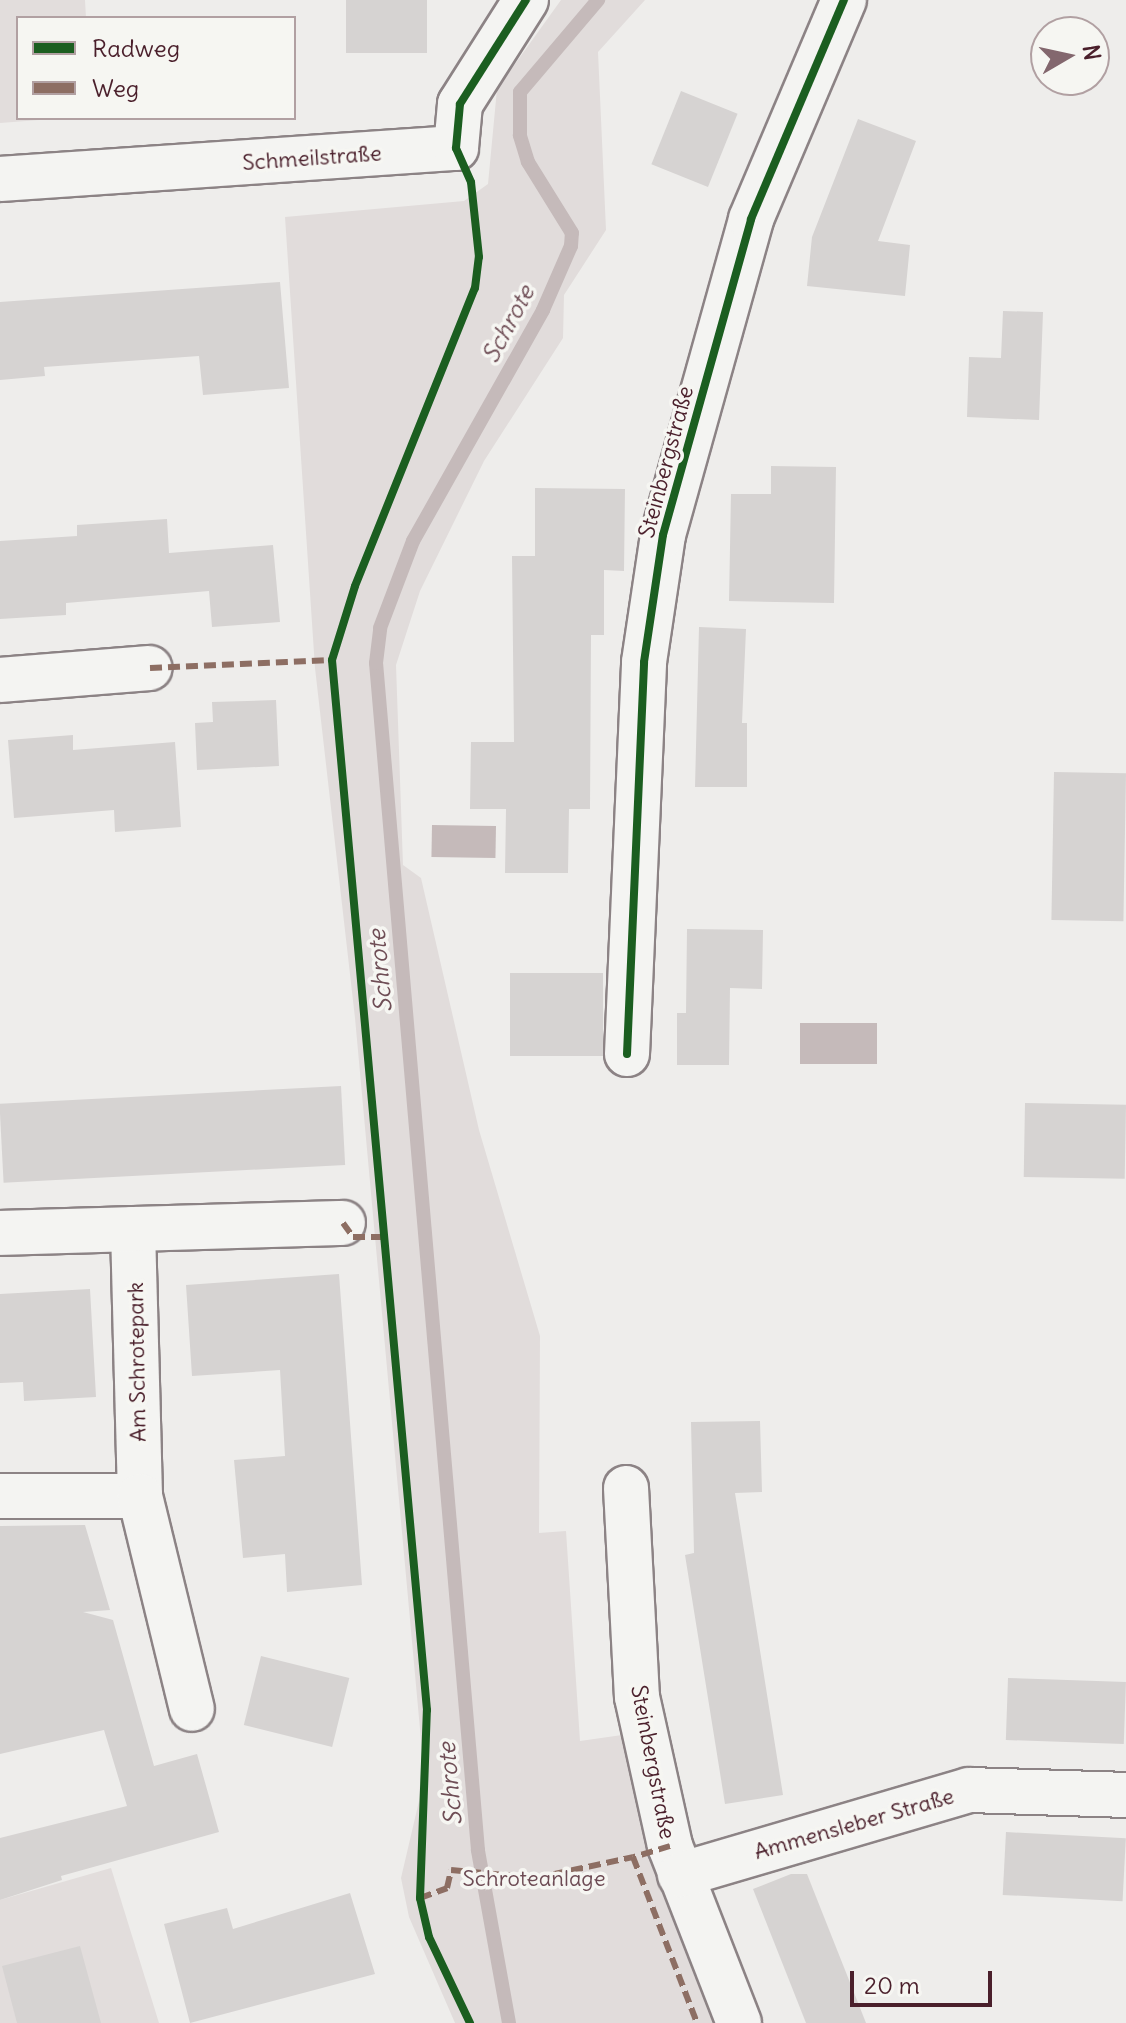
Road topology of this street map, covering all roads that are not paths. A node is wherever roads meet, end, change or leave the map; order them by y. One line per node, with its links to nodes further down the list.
1 (526, 0): 3 (street, Schmeilstraße)
2 (844, 0): 6 (street, Steinbergstraße)
3 (0, 179)
4 (150, 668): 5 (street)
5 (0, 680)
6 (627, 1054)
7 (343, 1223): 8 (street)
8 (133, 1229): 9 (street); 12 (street, Am Schrotepark)
9 (0, 1233)
10 (626, 1488): 15 (street, Steinbergstraße)
11 (0, 1496): 12 (street)
12 (140, 1496): 13 (street, Am Schrotepark)
13 (192, 1709)
14 (1126, 1795): 15 (street, Ammensleber Straße)
15 (680, 1875): 16 (street, Steinbergstraße)
16 (739, 2023)

